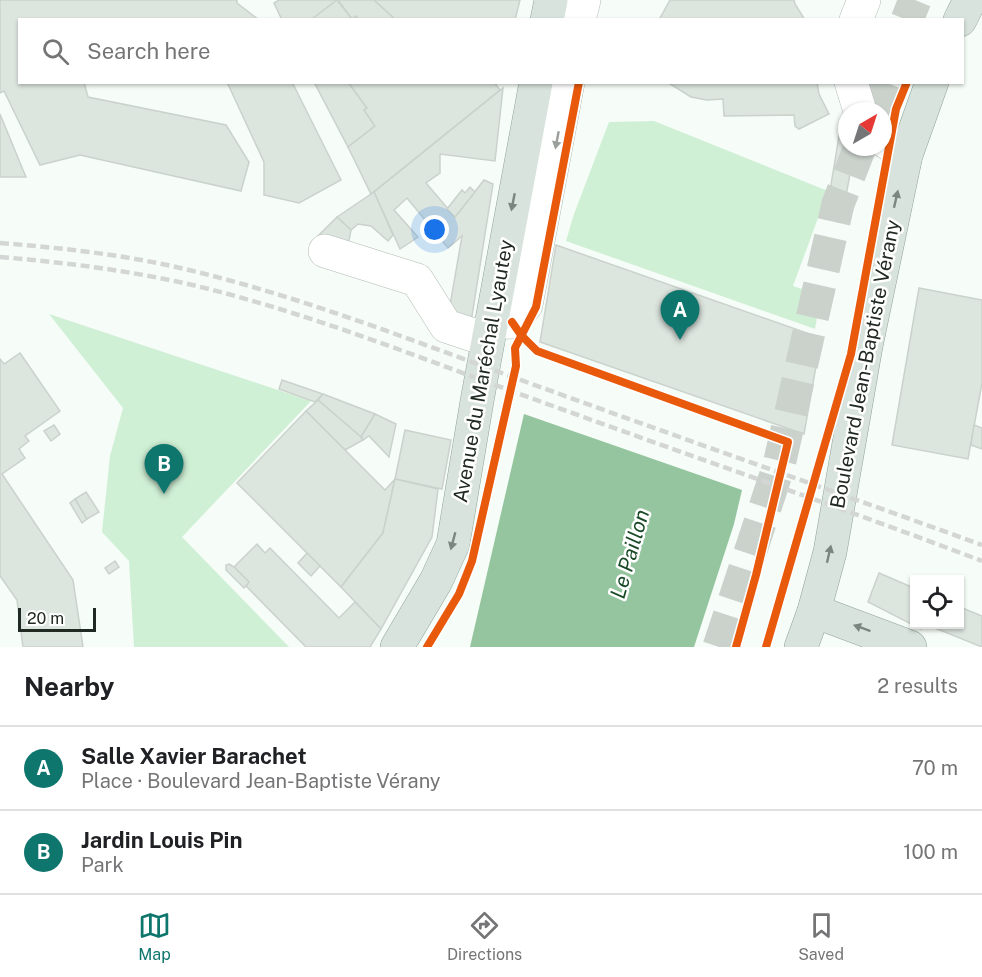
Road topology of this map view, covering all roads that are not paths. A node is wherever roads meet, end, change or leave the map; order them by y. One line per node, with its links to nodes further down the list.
1 (551, 0): 5 (main road)
2 (584, 0): 6 (street)
3 (864, 0): 7 (street)
4 (970, 0): 8 (main road)
5 (547, 18)
6 (580, 18)
7 (857, 18)
8 (961, 18)
9 (536, 84): 16 (main road, Avenue du Maréchal Lyautey, one-way to 16)
10 (568, 84): 16 (street, one-way to 16)
11 (852, 84): 13 (street)
12 (931, 84): 14 (main road, Boulevard Jean-Baptiste Vérany)
13 (857, 102)
14 (895, 148): 17 (main road, Boulevard Jean-Baptiste Vérany, one-way to 14)
15 (325, 251): 16 (street)
16 (489, 332): 18 (main road, Avenue du Maréchal Lyautey, one-way to 18)
17 (814, 611): 19 (main road, Boulevard Jean-Baptiste Vérany); 20 (main road, one-way to 17)
18 (397, 647)
19 (801, 647)
20 (910, 647)

